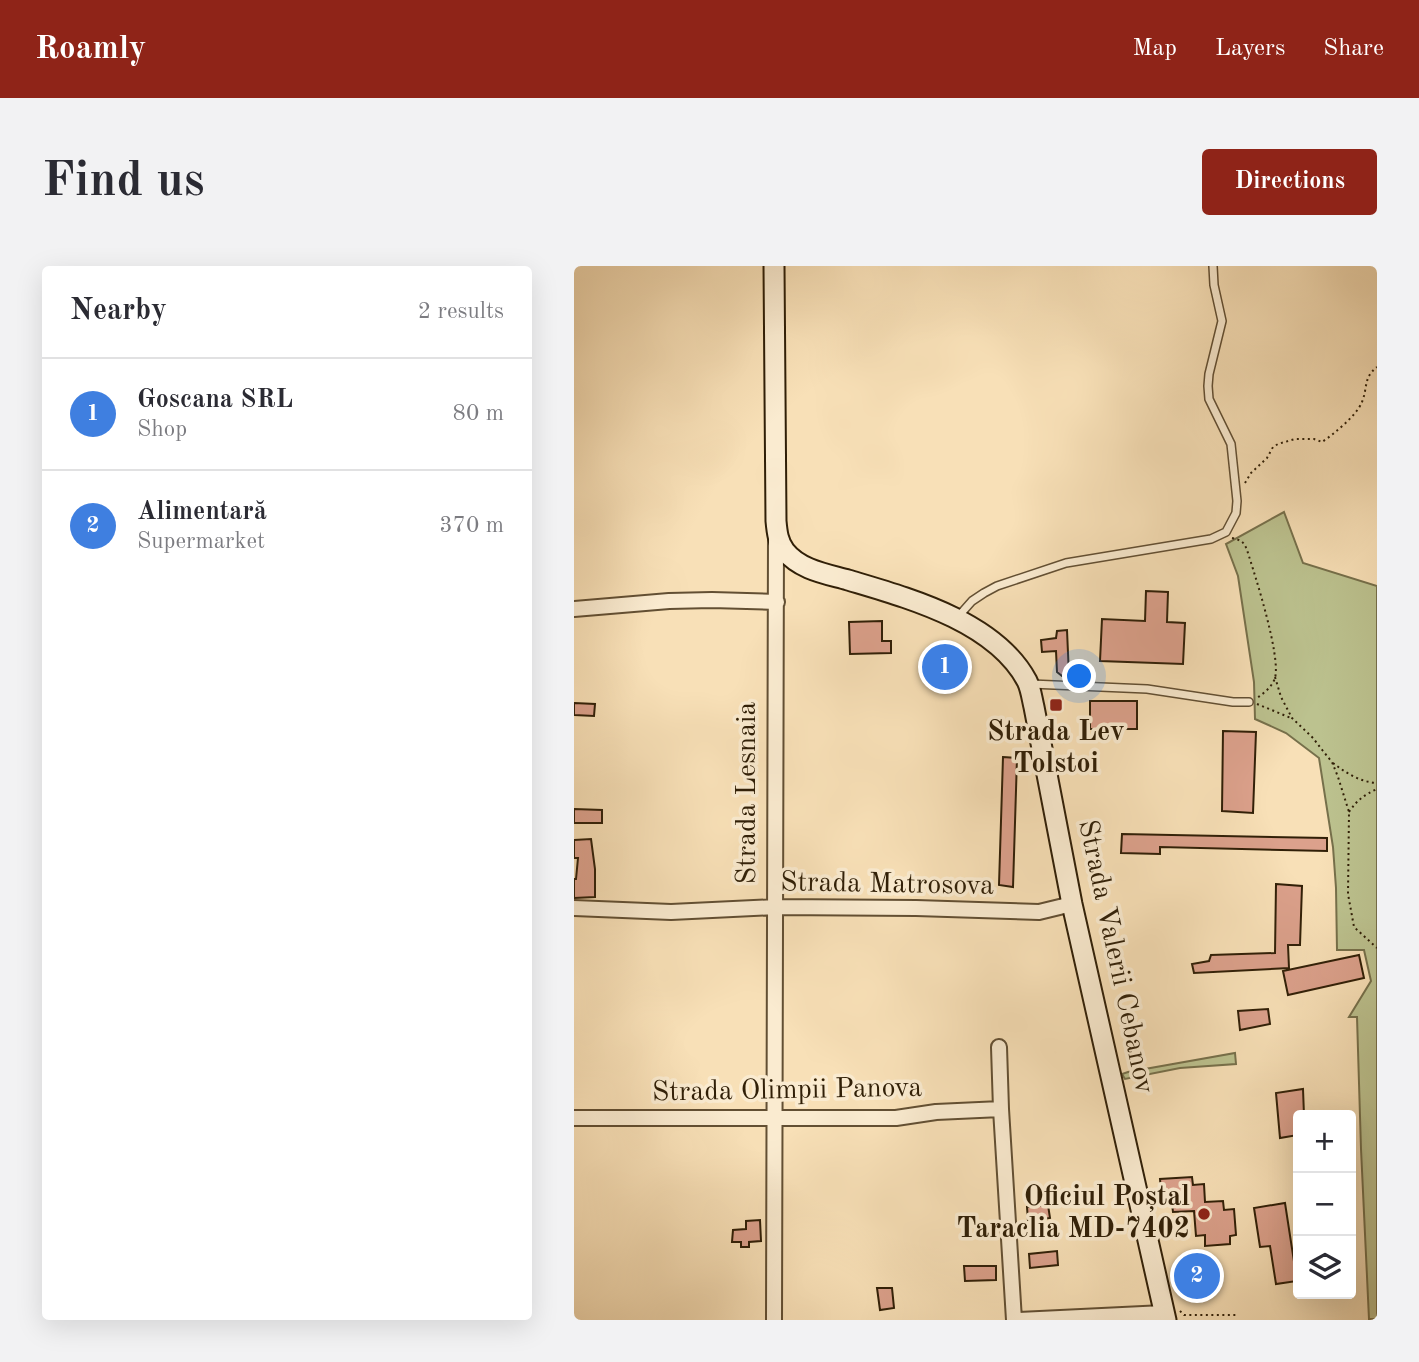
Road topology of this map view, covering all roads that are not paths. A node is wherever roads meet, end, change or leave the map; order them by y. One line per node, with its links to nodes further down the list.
1 (774, 266): 3 (street, Strada Lesnaia)
2 (1213, 266): 6 (lane)
3 (776, 521): 4 (street, Strada Lesnaia); 6 (street, Strada Valerii Cebanov)
4 (776, 602): 5 (street); 10 (street, Strada Lesnaia)
5 (574, 608)
6 (964, 623): 7 (street, Strada Valerii Cebanov)
7 (1028, 683): 8 (lane); 9 (street, Strada Valerii Cebanov)
8 (1249, 702)
9 (1072, 904): 10 (street, Strada Matrosova); 16 (street, Strada Valerii Cebanov)
10 (776, 907): 11 (street, Strada Matrosova); 14 (street, Strada Lesnaia)
11 (574, 908)
12 (999, 1047): 13 (street)
13 (1001, 1109): 14 (street, Strada Olimpii Panova); 18 (street)
14 (774, 1117): 15 (street, Strada Olimpii Panova); 17 (street, Strada Lesnaia)
15 (574, 1118)
16 (1165, 1317): 18 (street)
17 (774, 1320)
18 (1016, 1320)

